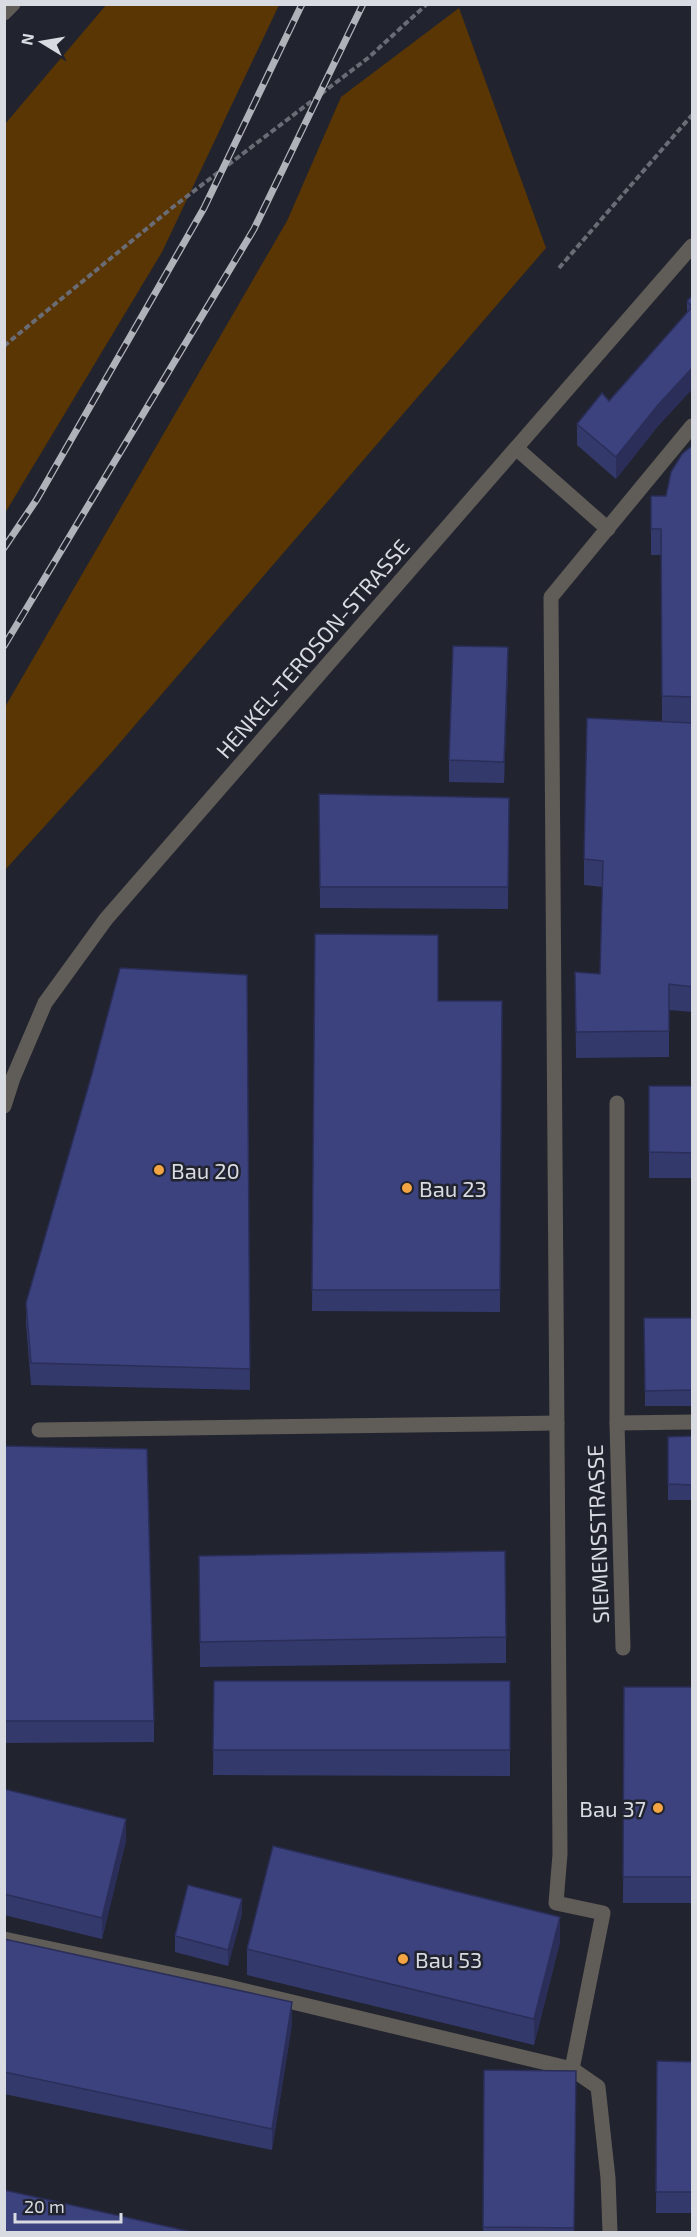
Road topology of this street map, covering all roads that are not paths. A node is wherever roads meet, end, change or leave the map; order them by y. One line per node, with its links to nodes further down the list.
1 (13, 4): 2 (street)
2 (4, 13)
3 (693, 246): 5 (street, HENKEL-TEROSON-STRASSE)
4 (693, 426): 6 (street)
5 (516, 448): 6 (street); 7 (street, HENKEL-TEROSON-STRASSE)
6 (608, 528): 11 (street)
7 (9, 1079): 9 (street, HENKEL-TEROSON-STRASSE)
8 (617, 1103): 12 (street)
9 (4, 1106)
10 (693, 1422): 12 (street, SIEMENSSTRASSE)
11 (557, 1423): 13 (street); 16 (street)
12 (617, 1423): 14 (street, SIEMENSSTRASSE)
13 (39, 1430)
14 (623, 1648)
15 (4, 1939): 16 (street)
16 (572, 2069): 17 (street)
17 (610, 2232)

